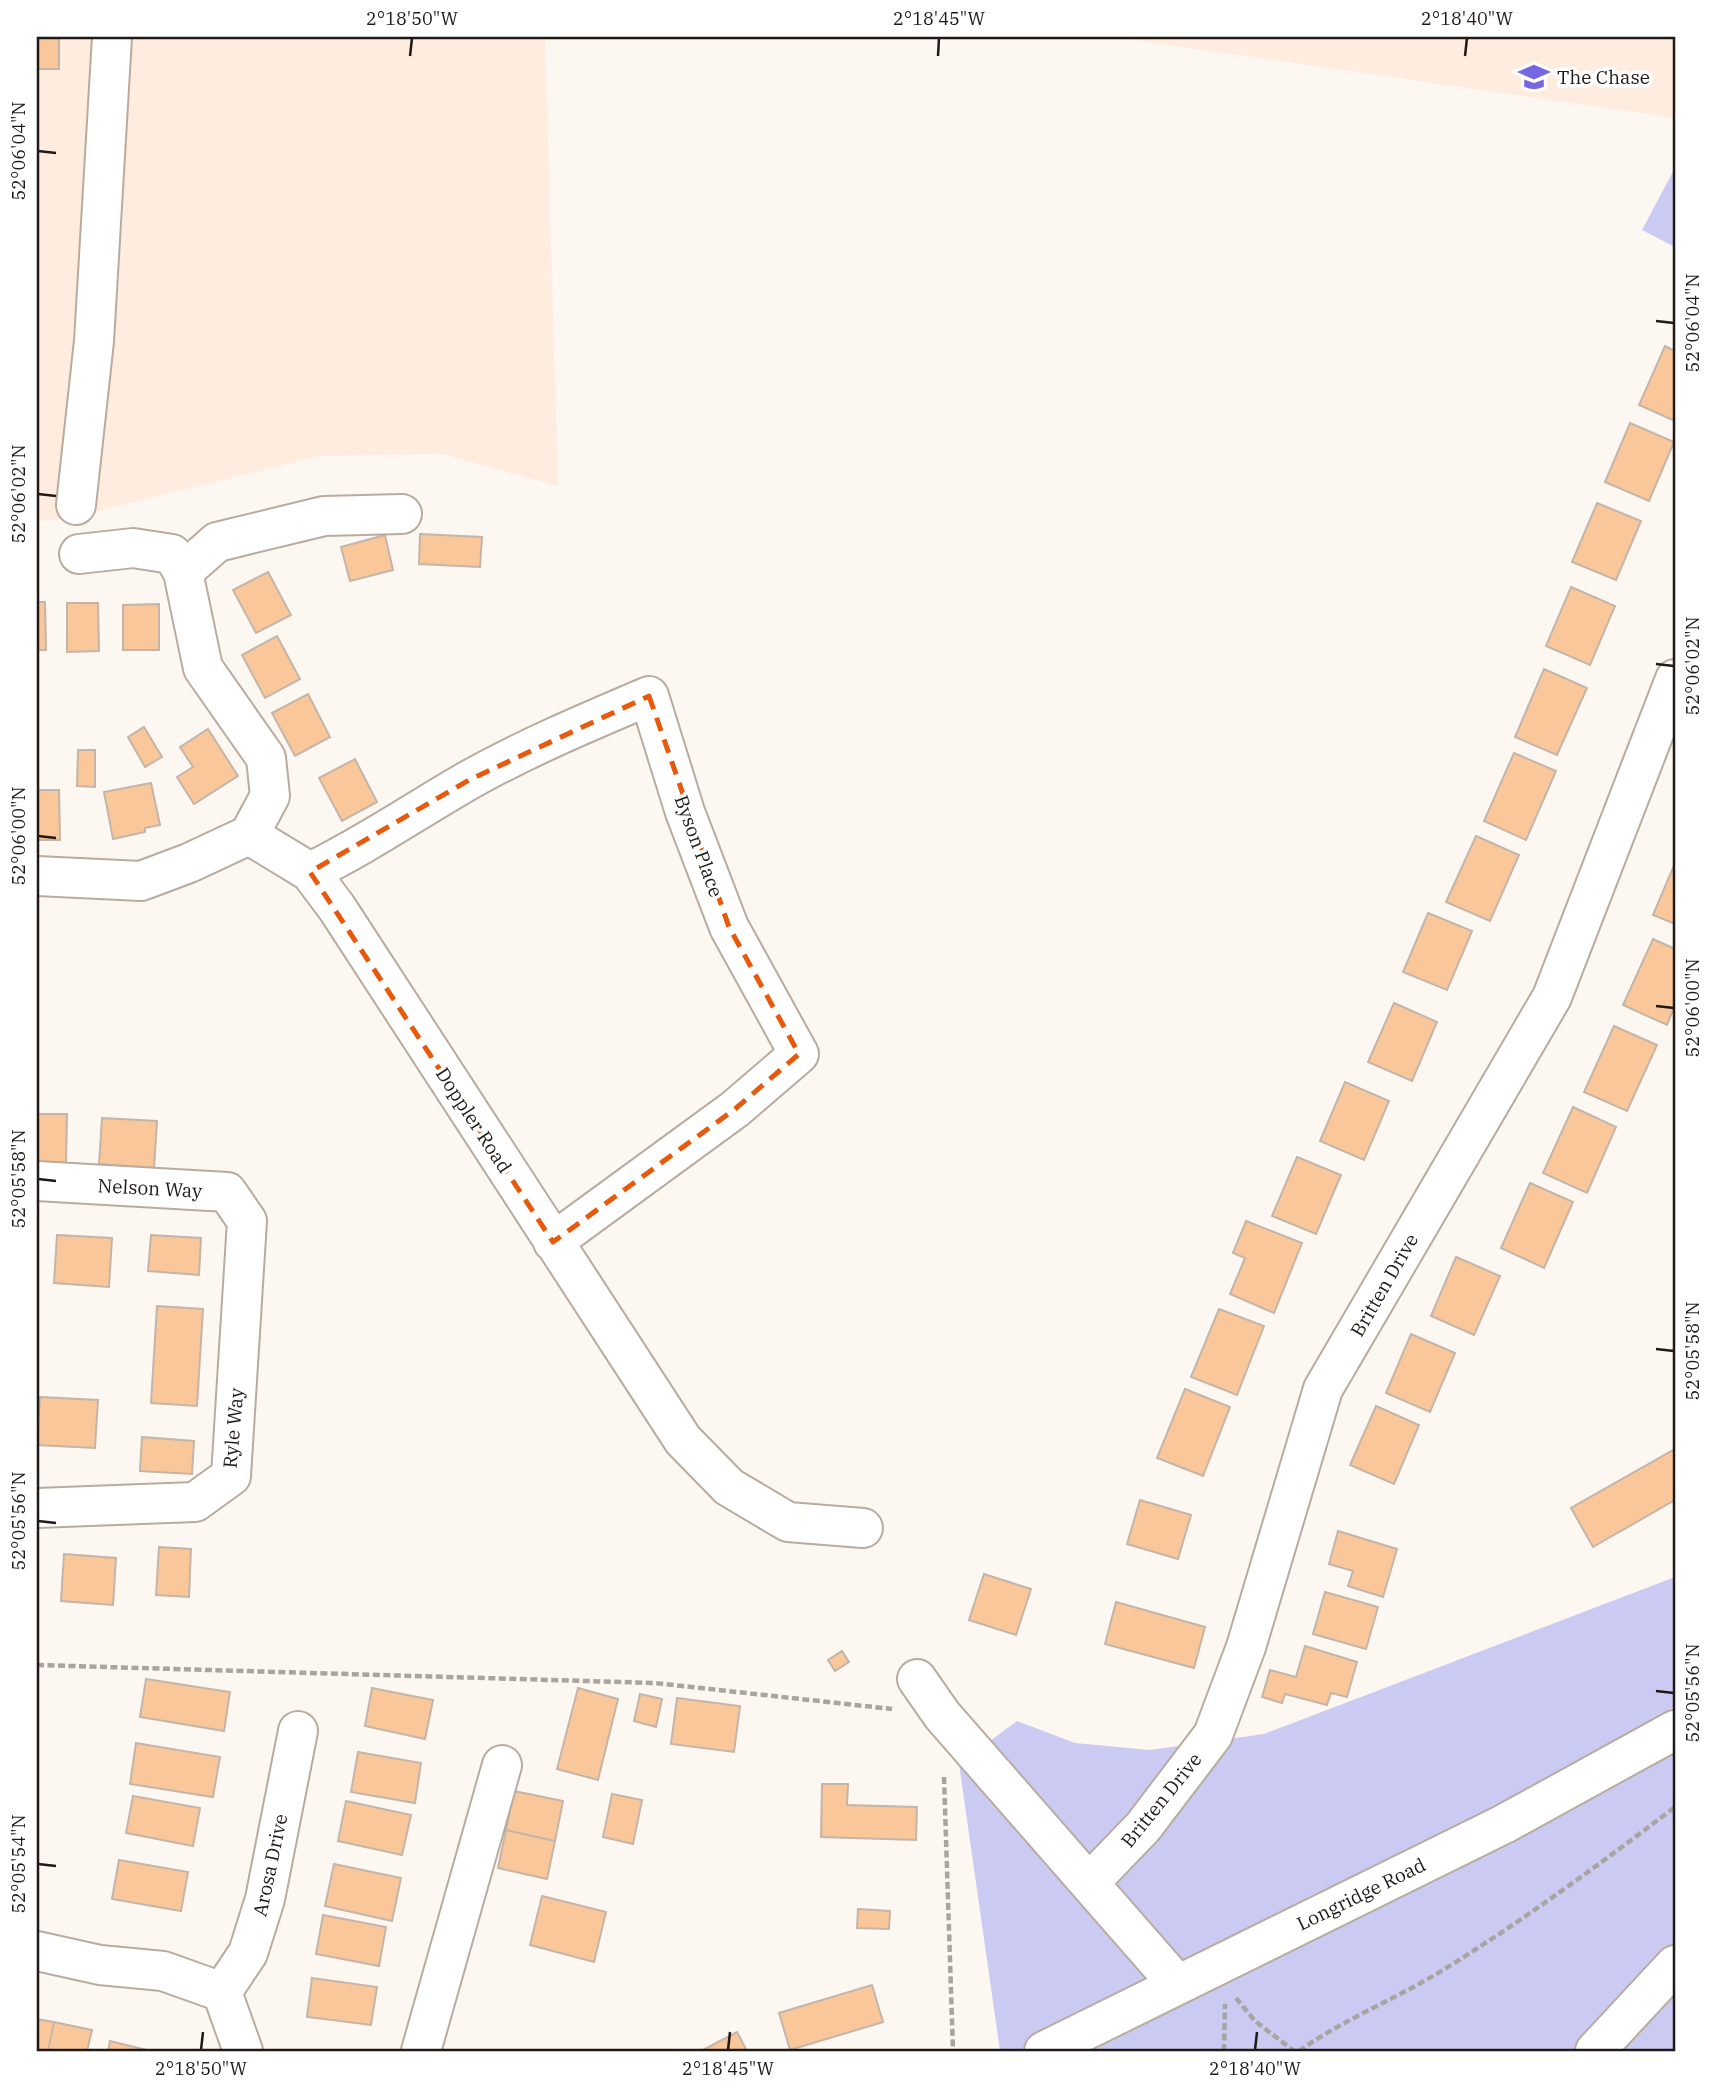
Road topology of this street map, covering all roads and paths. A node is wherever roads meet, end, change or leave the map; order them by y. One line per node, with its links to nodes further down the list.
1 (112, 37): 2 (street)
2 (76, 505)
3 (402, 514): 5 (street)
4 (79, 554): 5 (street)
5 (183, 572): 7 (street)
6 (1675, 679): 22 (street, Britten Drive)
7 (249, 835): 8 (street, Doppler Road); 9 (street)
8 (310, 872): 12 (street, Doppler Road); 12 (street, Byson Place)
9 (37, 876)
10 (37, 1181): 11 (street, Nelson Way)
11 (247, 1221): 13 (street, Ryle Way)
12 (553, 1242): 14 (street, Doppler Road)
13 (37, 1508)
14 (863, 1528)
15 (37, 1665): 17 (path)
16 (917, 1679): 17 (street)
17 (943, 1715): 22 (street); 31 (path)
18 (1675, 1730): 25 (street, Longridge Road)
19 (298, 1731): 26 (street, Arosa Drive)
20 (502, 1765): 30 (street)
21 (1675, 1807): 34 (path)
22 (1090, 1882): 25 (street)
23 (37, 1951): 26 (street)
24 (1675, 1965): 35 (street)
25 (1178, 1985): 32 (street, Longridge Road)
26 (222, 1992): 29 (street)
27 (1232, 1994): 34 (path)
28 (1225, 1997): 33 (path)
29 (243, 2051)
30 (421, 2051)
31 (953, 2051)
32 (1044, 2051)
33 (1224, 2051)
34 (1297, 2051)
35 (1595, 2051)

